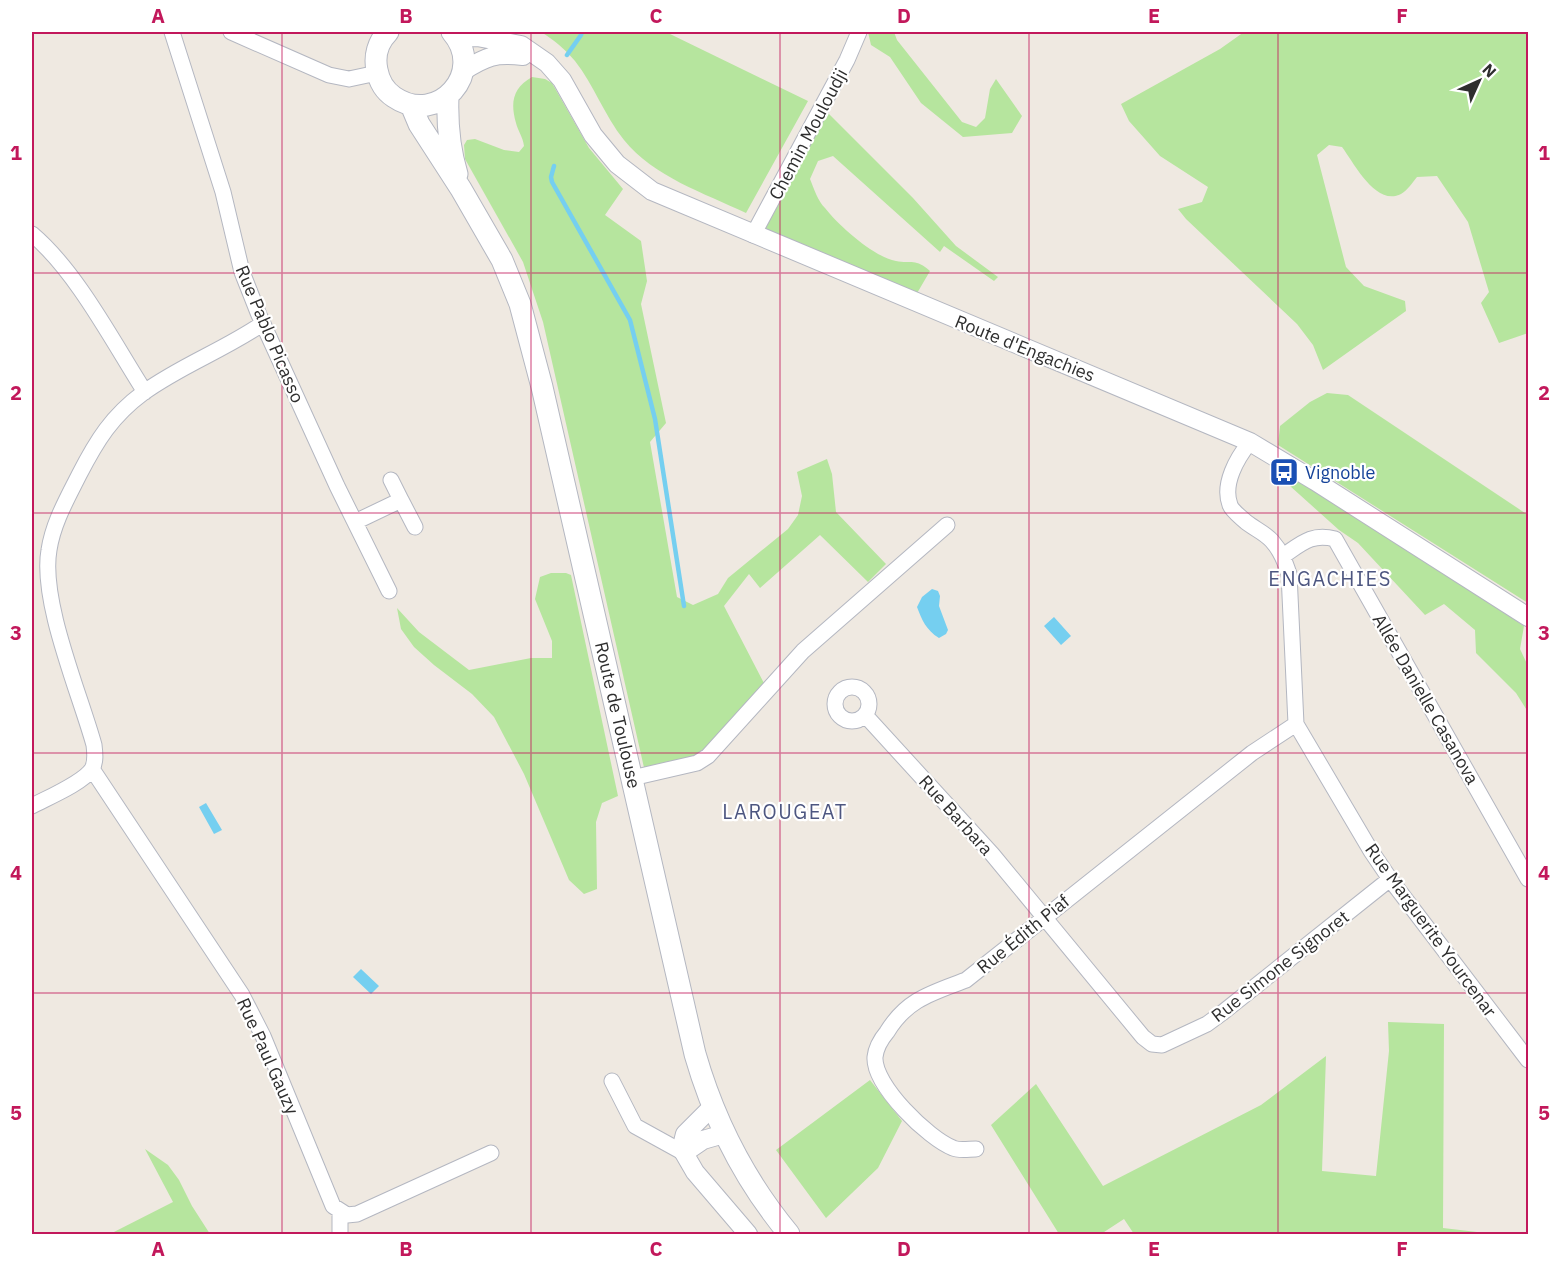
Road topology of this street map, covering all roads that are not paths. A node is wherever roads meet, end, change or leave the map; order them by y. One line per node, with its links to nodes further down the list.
1 (172, 32): 14 (street, Rue Pablo Picasso)
2 (231, 32): 8 (street)
3 (859, 32): 13 (street, Chemin Mouloudji)
4 (383, 33): 8 (main road)
5 (455, 35): 6 (street, Route d'Engachies); 7 (main road)
6 (547, 63): 7 (street); 13 (street, Route d'Engachies)
7 (463, 71): 9 (main road)
8 (377, 73): 10 (main road)
9 (448, 96): 10 (main road); 11 (main road, Route de Toulouse)
10 (411, 105): 11 (main road, Route de Toulouse)
11 (461, 189): 28 (main road, Route de Toulouse)
12 (32, 234): 15 (street)
13 (753, 235): 16 (street, Route d'Engachies)
14 (262, 324): 15 (street); 19 (street, Rue Pablo Picasso)
15 (145, 392): 27 (street)
16 (1250, 442): 22 (street, Rue Marguerite Yourcenar); 24 (street, Route d'Engachies)
17 (391, 480): 18 (street)
18 (401, 500): 19 (street); 21 (street)
19 (355, 522): 23 (street, Rue Pablo Picasso)
20 (947, 525): 28 (street)
21 (414, 527)
22 (1283, 556): 26 (street, Rue Marguerite Yourcenar); 31 (street, Allée Danielle Casanova)
23 (389, 591)
24 (1528, 617)
25 (865, 715): 32 (street, Rue Barbara)
26 (1296, 724): 30 (street, Rue Marguerite Yourcenar); 32 (street, Rue Édith Piaf)
27 (92, 769): 29 (street); 40 (street, Rue Paul Gauzy)
28 (632, 778): 35 (main road, Route de Toulouse)
29 (32, 806)
30 (1390, 879): 32 (street, Rue Simone Signoret); 33 (street, Rue Marguerite Yourcenar)
31 (1528, 879)
32 (1045, 917): 37 (street, Rue Édith Piaf)
33 (1528, 1060)
34 (612, 1082): 39 (street)
35 (712, 1107): 36 (main road, Route de Toulouse); 39 (street)
36 (724, 1134): 39 (street); 43 (main road, Route de Toulouse)
37 (976, 1149)
38 (491, 1153): 40 (street)
39 (684, 1153): 42 (street)
40 (340, 1212): 41 (street)
41 (340, 1234)
42 (748, 1234)
43 (789, 1234)

